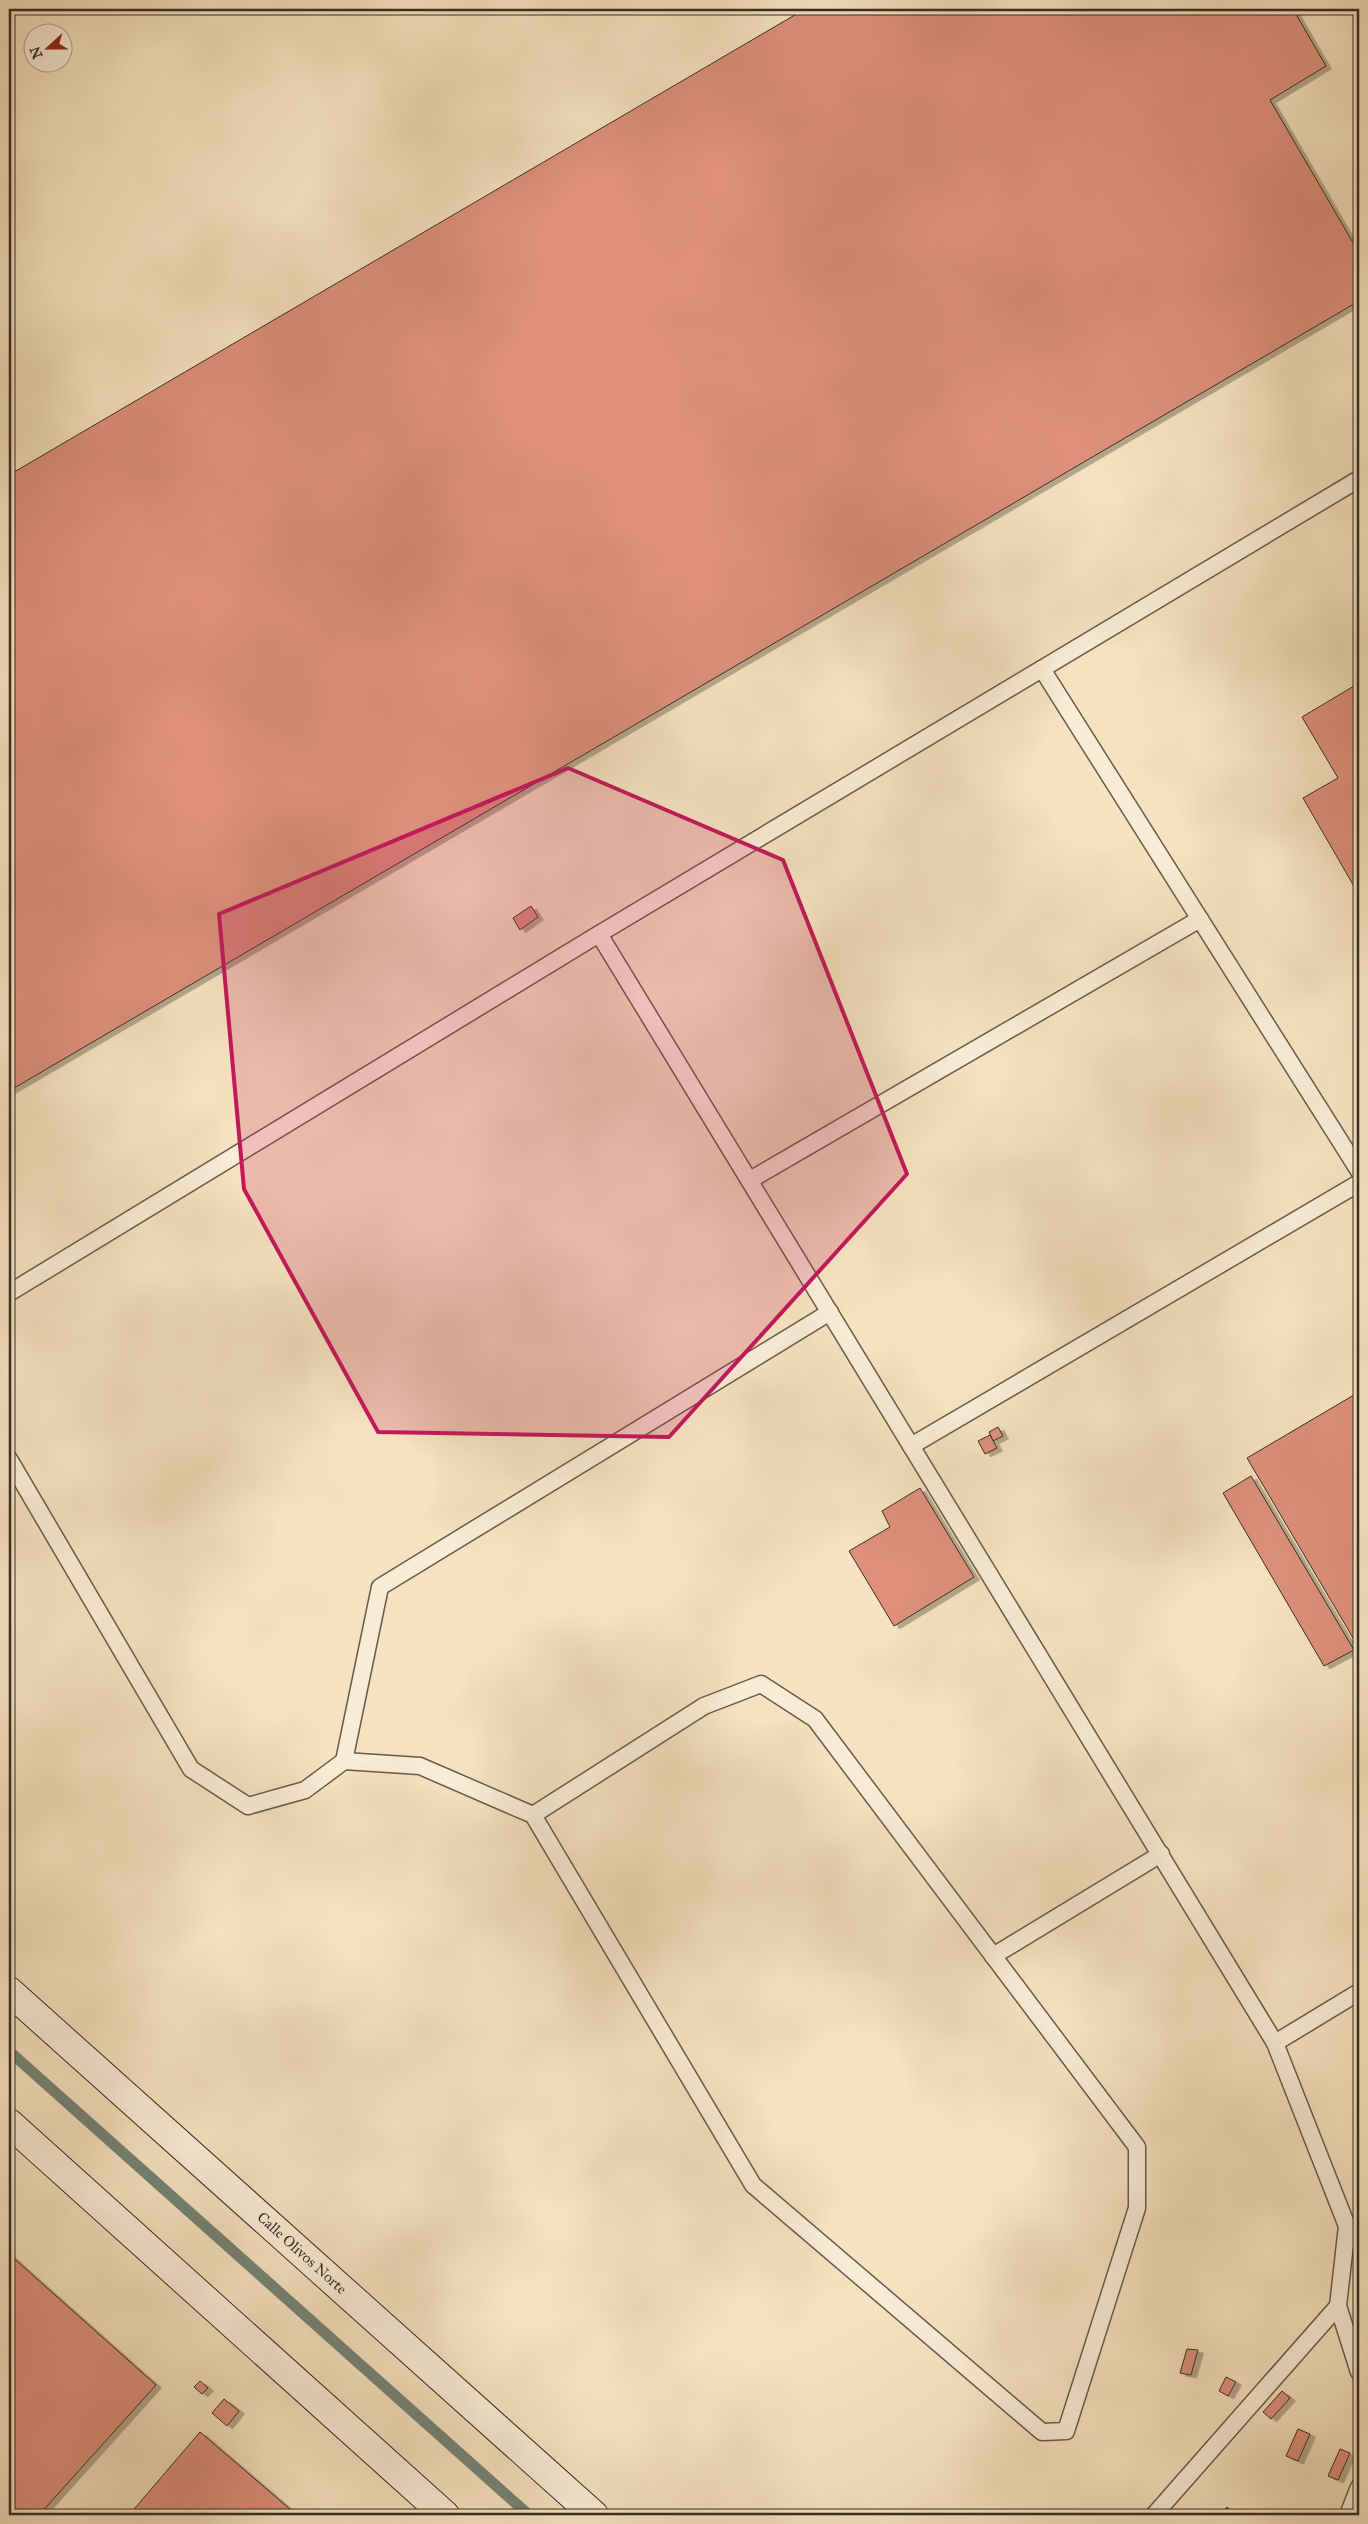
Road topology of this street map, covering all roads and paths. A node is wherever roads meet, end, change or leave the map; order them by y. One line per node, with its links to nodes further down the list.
1 (1359, 479): 2 (lane)
2 (1042, 669): 3 (lane); 4 (lane)
3 (1200, 919): 5 (lane); 6 (lane)
4 (599, 934): 6 (lane); 8 (lane)
5 (1359, 1171)
6 (750, 1180): 9 (lane)
7 (1359, 1183): 10 (lane)
8 (9, 1293)
9 (830, 1312): 10 (lane); 12 (lane)
10 (911, 1446): 14 (lane)
11 (9, 1459): 12 (lane)
12 (344, 1761): 13 (lane)
13 (533, 1815): 15 (lane); 15 (lane)
14 (1160, 1854): 15 (lane); 18 (lane)
15 (993, 1956)
16 (9, 1990): 26 (main road, Calle Olivos Norte)
17 (1359, 1992): 18 (lane)
18 (1275, 2043): 20 (lane)
19 (9, 2123): 25 (main road)
20 (1347, 2226): 21 (lane); 22 (lane)
21 (1359, 2243)
22 (1338, 2306): 23 (lane); 27 (lane)
23 (1359, 2372)
24 (1359, 2487): 28 (lane)
25 (445, 2515)
26 (594, 2515)
27 (1154, 2515)
28 (1348, 2515)

